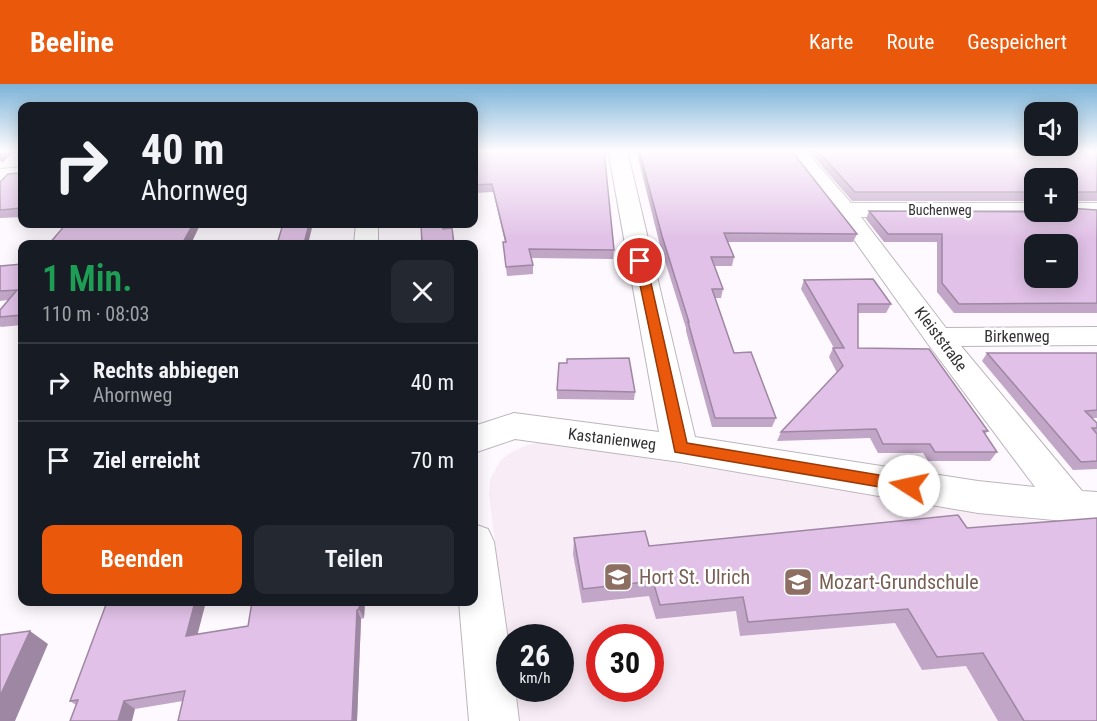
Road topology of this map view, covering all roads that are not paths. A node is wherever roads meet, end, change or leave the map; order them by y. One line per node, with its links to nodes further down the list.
1 (623, 180): 10 (street)
2 (820, 180): 3 (street, Kleiststraße)
3 (845, 210): 4 (street, Buchenweg); 8 (street, Kleiststraße)
4 (1024, 210)
5 (1078, 210): 6 (street)
6 (1097, 210)
7 (1097, 336): 8 (street, Birkenweg)
8 (938, 337): 11 (street, Kleiststraße)
9 (478, 439): 10 (street, Kastanienweg)
10 (681, 448): 11 (street, Kastanienweg)
11 (1084, 507)
12 (478, 578): 13 (street)
13 (494, 721)

